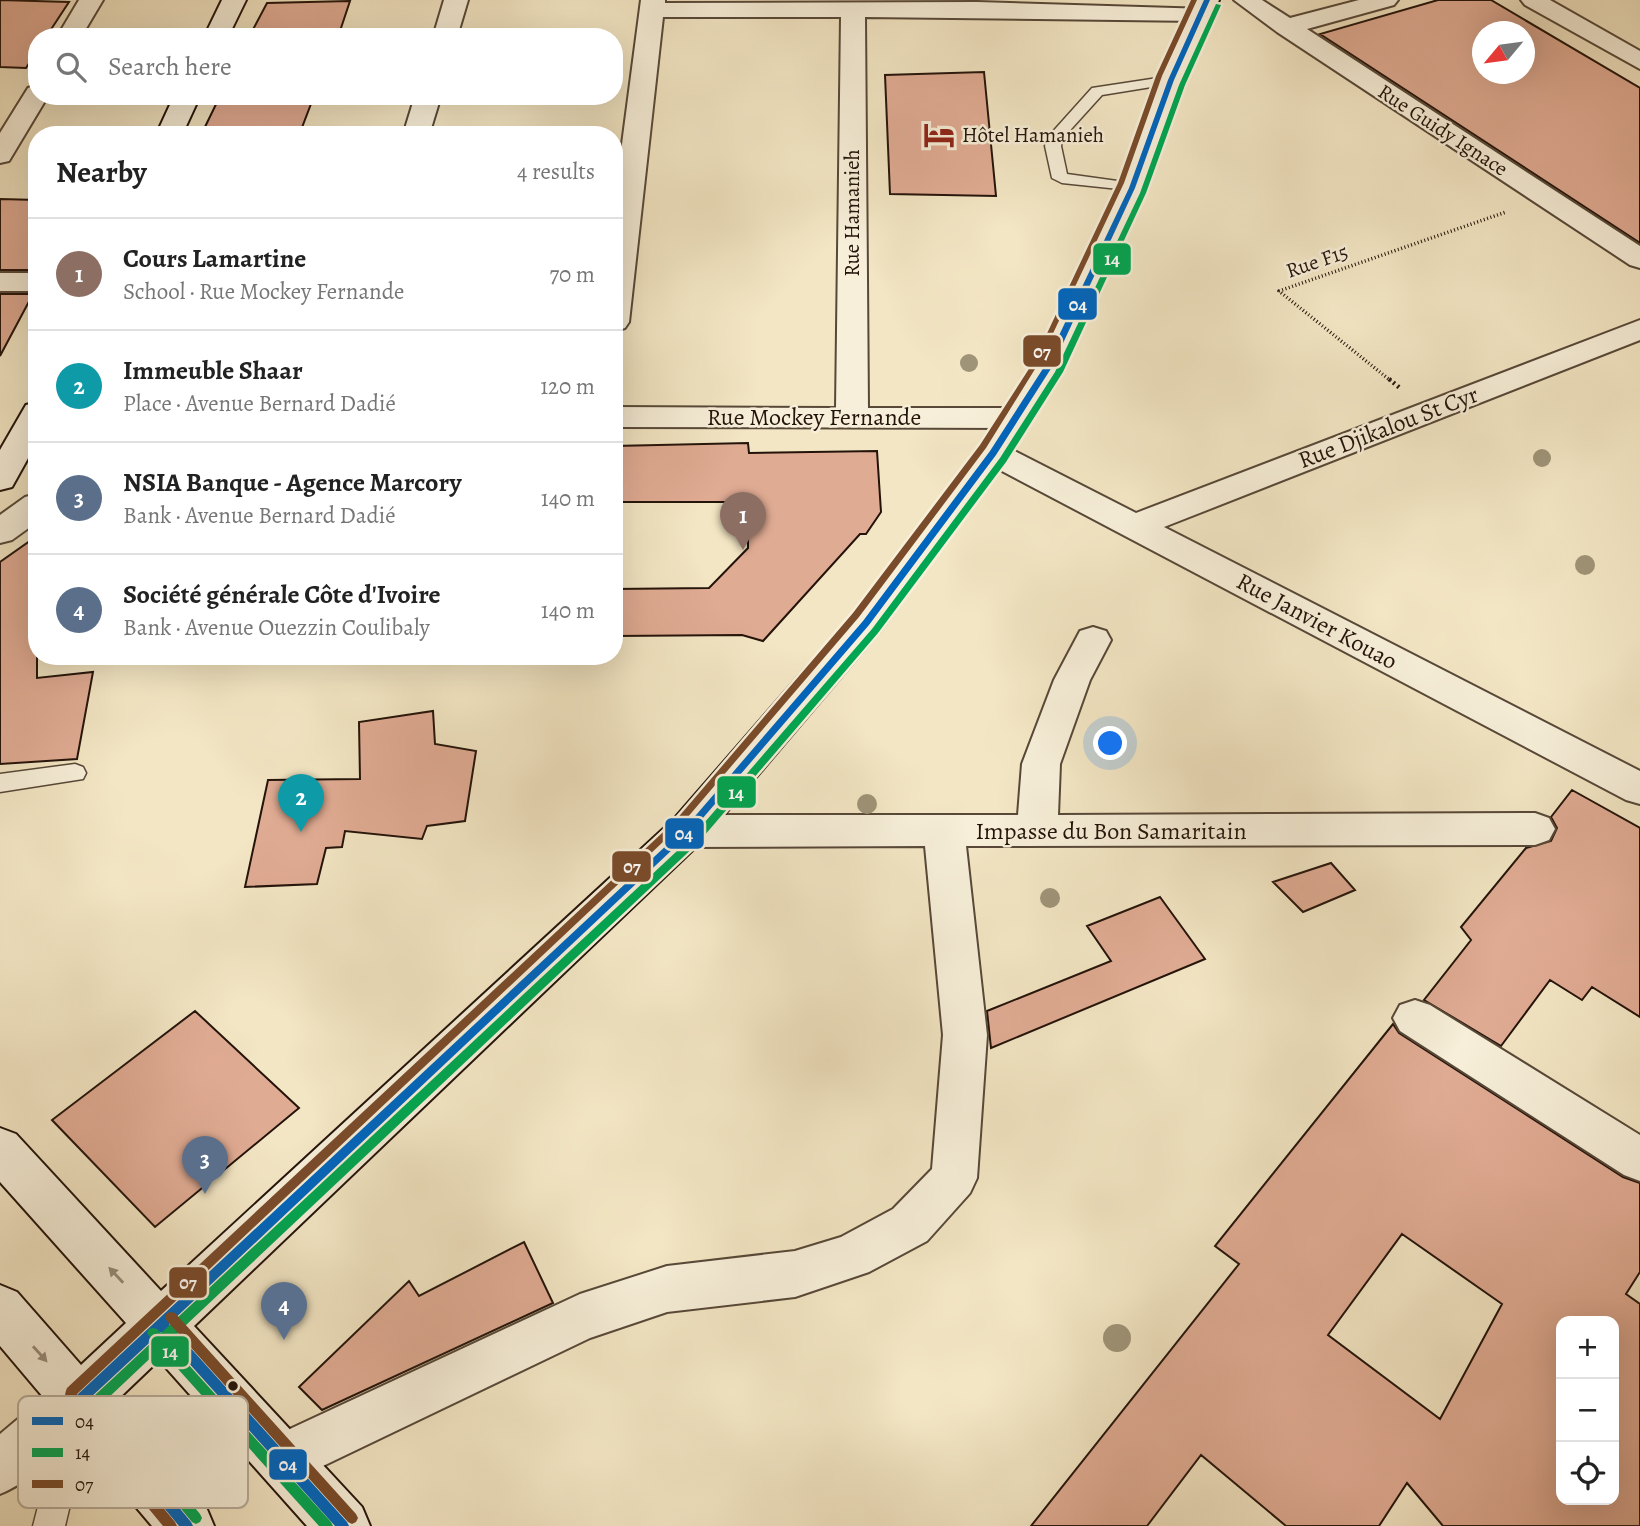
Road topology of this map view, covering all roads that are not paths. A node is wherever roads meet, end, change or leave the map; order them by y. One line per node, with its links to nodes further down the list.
1 (90, 0): 13 (street)
2 (233, 0): 14 (street)
3 (456, 0): 15 (street)
4 (1246, 0): 12 (street, Rue Guidy Ignace)
5 (1386, 0): 12 (street)
6 (1533, 0): 16 (street)
7 (752, 4): 8 (street); 11 (street)
8 (653, 5): 26 (street)
9 (977, 5): 10 (street); 11 (street)
10 (1203, 7): 17 (street)
11 (853, 8): 32 (street, Rue Hamanieh)
12 (1286, 27): 27 (street, Rue Guidy Ignace)
13 (74, 28)
14 (220, 28)
15 (448, 28)
16 (1640, 61)
17 (1171, 80): 25 (street); 25 (lane)
18 (28, 104): 23 (street)
19 (183, 105): 21 (street)
20 (425, 105): 22 (street)
21 (173, 126)
22 (419, 126)
23 (8, 130): 24 (street)
24 (0, 155)
25 (1132, 188): 33 (street)
26 (623, 249)
27 (1640, 259)
28 (0, 282): 29 (street)
29 (28, 282)
30 (1640, 329): 38 (street, Rue Djikalou St Cyr)
31 (623, 417): 32 (street, Rue Mockey Fernande)
32 (852, 417): 33 (street, Rue Mockey Fernande)
33 (1015, 418): 35 (street)
34 (28, 428): 36 (street)
35 (993, 453): 38 (street, Rue Janvier Kouao); 45 (street)
36 (0, 479)
37 (28, 512): 39 (street)
38 (1135, 526): 43 (street, Rue Janvier Kouao)
39 (0, 532)
40 (1093, 640): 47 (street)
41 (75, 773): 42 (lane)
42 (0, 783)
43 (1640, 789)
44 (1535, 829): 47 (street, Impasse du Bon Samaritain)
45 (687, 831): 46 (street, Impasse du Bon Samaritain); 52 (street)
46 (944, 831): 47 (street, Impasse du Bon Samaritain); 58 (street)
47 (1037, 831)
48 (1415, 1018): 50 (street)
49 (0, 1149): 52 (street, one-way to 49)
50 (1640, 1160)
51 (0, 1309): 53 (street, one-way to 53)
52 (162, 1325): 54 (street); 55 (street)
53 (77, 1396)
54 (83, 1396)
55 (226, 1396)
56 (248, 1421): 58 (street)
57 (18, 1452): 59 (street)
58 (282, 1459): 64 (street)
59 (0, 1468)
60 (53, 1508): 62 (lane)
61 (172, 1508): 63 (street)
62 (49, 1526)
63 (187, 1526)
64 (343, 1526)

